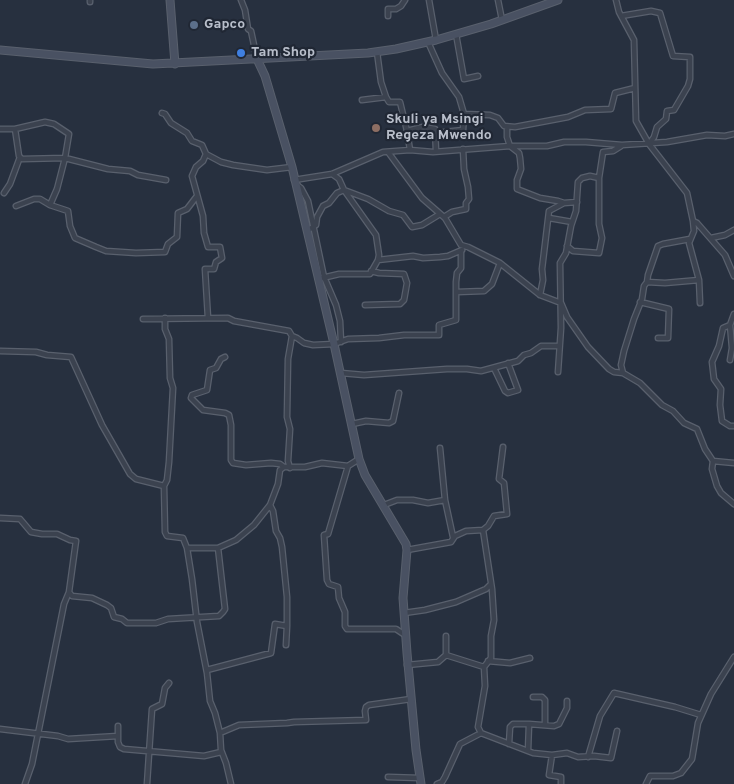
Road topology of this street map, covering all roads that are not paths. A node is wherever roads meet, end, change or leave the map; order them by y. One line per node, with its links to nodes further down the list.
1 (170, 0): 17 (street)
2 (242, 0): 16 (street)
3 (405, 0): 8 (street)
4 (429, 0): 12 (street)
5 (498, 0): 10 (street)
6 (558, 0): 10 (street)
7 (616, 0): 9 (street)
8 (388, 16)
9 (621, 16): 19 (street); 31 (street)
10 (502, 20): 11 (street)
11 (456, 34): 12 (street); 18 (street)
12 (436, 40): 13 (street)
13 (428, 42): 15 (street); 23 (street)
14 (0, 50): 17 (street)
15 (377, 52): 16 (street); 20 (street)
16 (257, 59): 17 (street); 42 (street)
17 (175, 64)
18 (478, 76)
19 (635, 88): 24 (street); 31 (street)
20 (386, 97): 21 (street); 27 (street)
21 (362, 100)
22 (162, 113): 39 (street)
23 (464, 114): 24 (street); 28 (street)
24 (507, 127): 33 (street)
25 (0, 129): 26 (street)
26 (15, 129): 40 (street); 41 (street)
27 (407, 131): 28 (street); 35 (street)
28 (435, 133): 36 (street)
29 (734, 134): 31 (street)
30 (599, 143): 32 (street); 33 (street); 38 (street)
31 (649, 144): 32 (street); 58 (street)
32 (622, 145): 38 (street)
33 (510, 146): 34 (street); 50 (street)
34 (463, 149): 36 (street); 56 (street)
35 (410, 150): 36 (street); 37 (street)
36 (436, 150)
37 (388, 152): 43 (street); 56 (street)
38 (603, 152): 44 (street)
39 (206, 154): 42 (street); 49 (street)
40 (20, 157): 41 (street); 48 (street)
41 (65, 158): 45 (street); 53 (street)
42 (292, 167): 46 (street)
43 (332, 174): 46 (street); 47 (street)
44 (599, 178): 51 (street); 66 (street)
45 (166, 180)
46 (294, 182): 60 (street); 62 (street)
47 (344, 190): 56 (street); 60 (street); 68 (street)
48 (4, 193)
49 (197, 196): 53 (street); 83 (street)
50 (550, 200): 52 (street); 55 (street)
51 (577, 202): 52 (street); 59 (street)
52 (564, 203): 55 (street)
53 (50, 205): 54 (street)
54 (16, 206)
55 (549, 211): 57 (street)
56 (442, 216): 65 (street)
57 (549, 218): 59 (street); 76 (street)
58 (693, 221): 63 (street); 64 (street)
59 (572, 222): 66 (street)
60 (314, 228): 62 (street); 72 (street)
61 (734, 230): 63 (street)
62 (306, 232): 72 (street)
63 (711, 238): 71 (street)
64 (690, 240): 73 (street); 74 (street)
65 (465, 246): 67 (street); 69 (street)
66 (567, 246): 78 (street)
67 (461, 251): 68 (street); 75 (street)
68 (378, 260): 70 (street)
69 (500, 263): 75 (street); 76 (street)
70 (371, 271): 72 (street); 80 (street)
71 (734, 277)
72 (321, 278): 88 (street); 88 (street)
73 (699, 280): 74 (street); 79 (street)
74 (647, 282): 77 (street)
75 (457, 292): 88 (street)
76 (540, 295): 78 (street)
77 (640, 302): 87 (street); 97 (street)
78 (561, 303): 89 (street); 97 (street)
79 (700, 303)
80 (365, 305)
81 (734, 314): 85 (street)
82 (165, 318): 83 (street); 84 (street); 109 (street)
83 (208, 318): 86 (street)
84 (143, 319)
85 (730, 325): 92 (street); 100 (street)
86 (292, 336): 88 (street); 108 (street)
87 (658, 338)
88 (338, 343): 96 (street)
89 (559, 346): 93 (street); 95 (street)
90 (0, 351): 109 (street)
91 (225, 357): 107 (street)
92 (730, 360)
93 (508, 363): 94 (street); 94 (street)
94 (494, 368): 96 (street)
95 (558, 372)
96 (340, 373): 99 (street)
97 (623, 373): 104 (street)
98 (400, 393): 99 (street)
99 (352, 424): 103 (street)
100 (734, 426)
101 (503, 447): 115 (street)
102 (440, 448): 110 (street)
103 (359, 459): 106 (street); 113 (street)
104 (714, 461): 105 (street); 111 (street)
105 (734, 463)
106 (348, 466): 108 (street); 125 (street)
107 (284, 467): 108 (street); 112 (street)
108 (290, 468)
109 (164, 486): 117 (street)
110 (445, 500): 113 (street); 116 (street)
111 (734, 504)
112 (270, 505): 118 (street); 124 (street)
113 (384, 505): 119 (street)
114 (0, 518): 121 (street)
115 (483, 530): 116 (street); 120 (street)
116 (454, 537): 119 (street)
117 (187, 548): 118 (street); 123 (street)
118 (218, 548): 123 (street)
119 (407, 550): 122 (street)
120 (491, 584): 122 (street); 131 (street)
121 (69, 592): 123 (street); 147 (street)
122 (404, 613): 125 (street)
123 (196, 617): 134 (street)
124 (287, 626): 127 (street); 134 (street)
125 (406, 636): 132 (street)
126 (446, 636): 128 (street)
127 (286, 645)
128 (446, 655): 132 (street); 133 (street)
129 (734, 657): 139 (street)
130 (530, 658): 131 (street)
131 (488, 661): 133 (street)
132 (407, 665): 137 (street)
133 (484, 667): 146 (street)
134 (207, 670): 145 (street)
135 (169, 683): 151 (street)
136 (534, 697): 141 (street)
137 (410, 699): 145 (street); 156 (street)
138 (567, 701): 141 (street)
139 (701, 715): 154 (street); 162 (street)
140 (528, 724): 141 (street); 149 (street); 150 (street)
141 (545, 725)
142 (118, 726): 148 (street)
143 (0, 729): 147 (street)
144 (617, 732): 154 (street)
145 (220, 733): 152 (street)
146 (481, 733): 149 (street); 160 (street)
147 (38, 734): 148 (street); 157 (street)
148 (118, 736): 151 (street)
149 (509, 744): 150 (street)
150 (528, 751): 153 (street)
151 (149, 752): 152 (street); 158 (street)
152 (221, 752): 159 (street)
153 (552, 755): 154 (street); 161 (street)
154 (588, 757)
155 (388, 777): 156 (street)
156 (420, 781)
157 (25, 784)
158 (147, 784)
159 (231, 784)
160 (437, 784)
161 (561, 784)
162 (646, 784)

